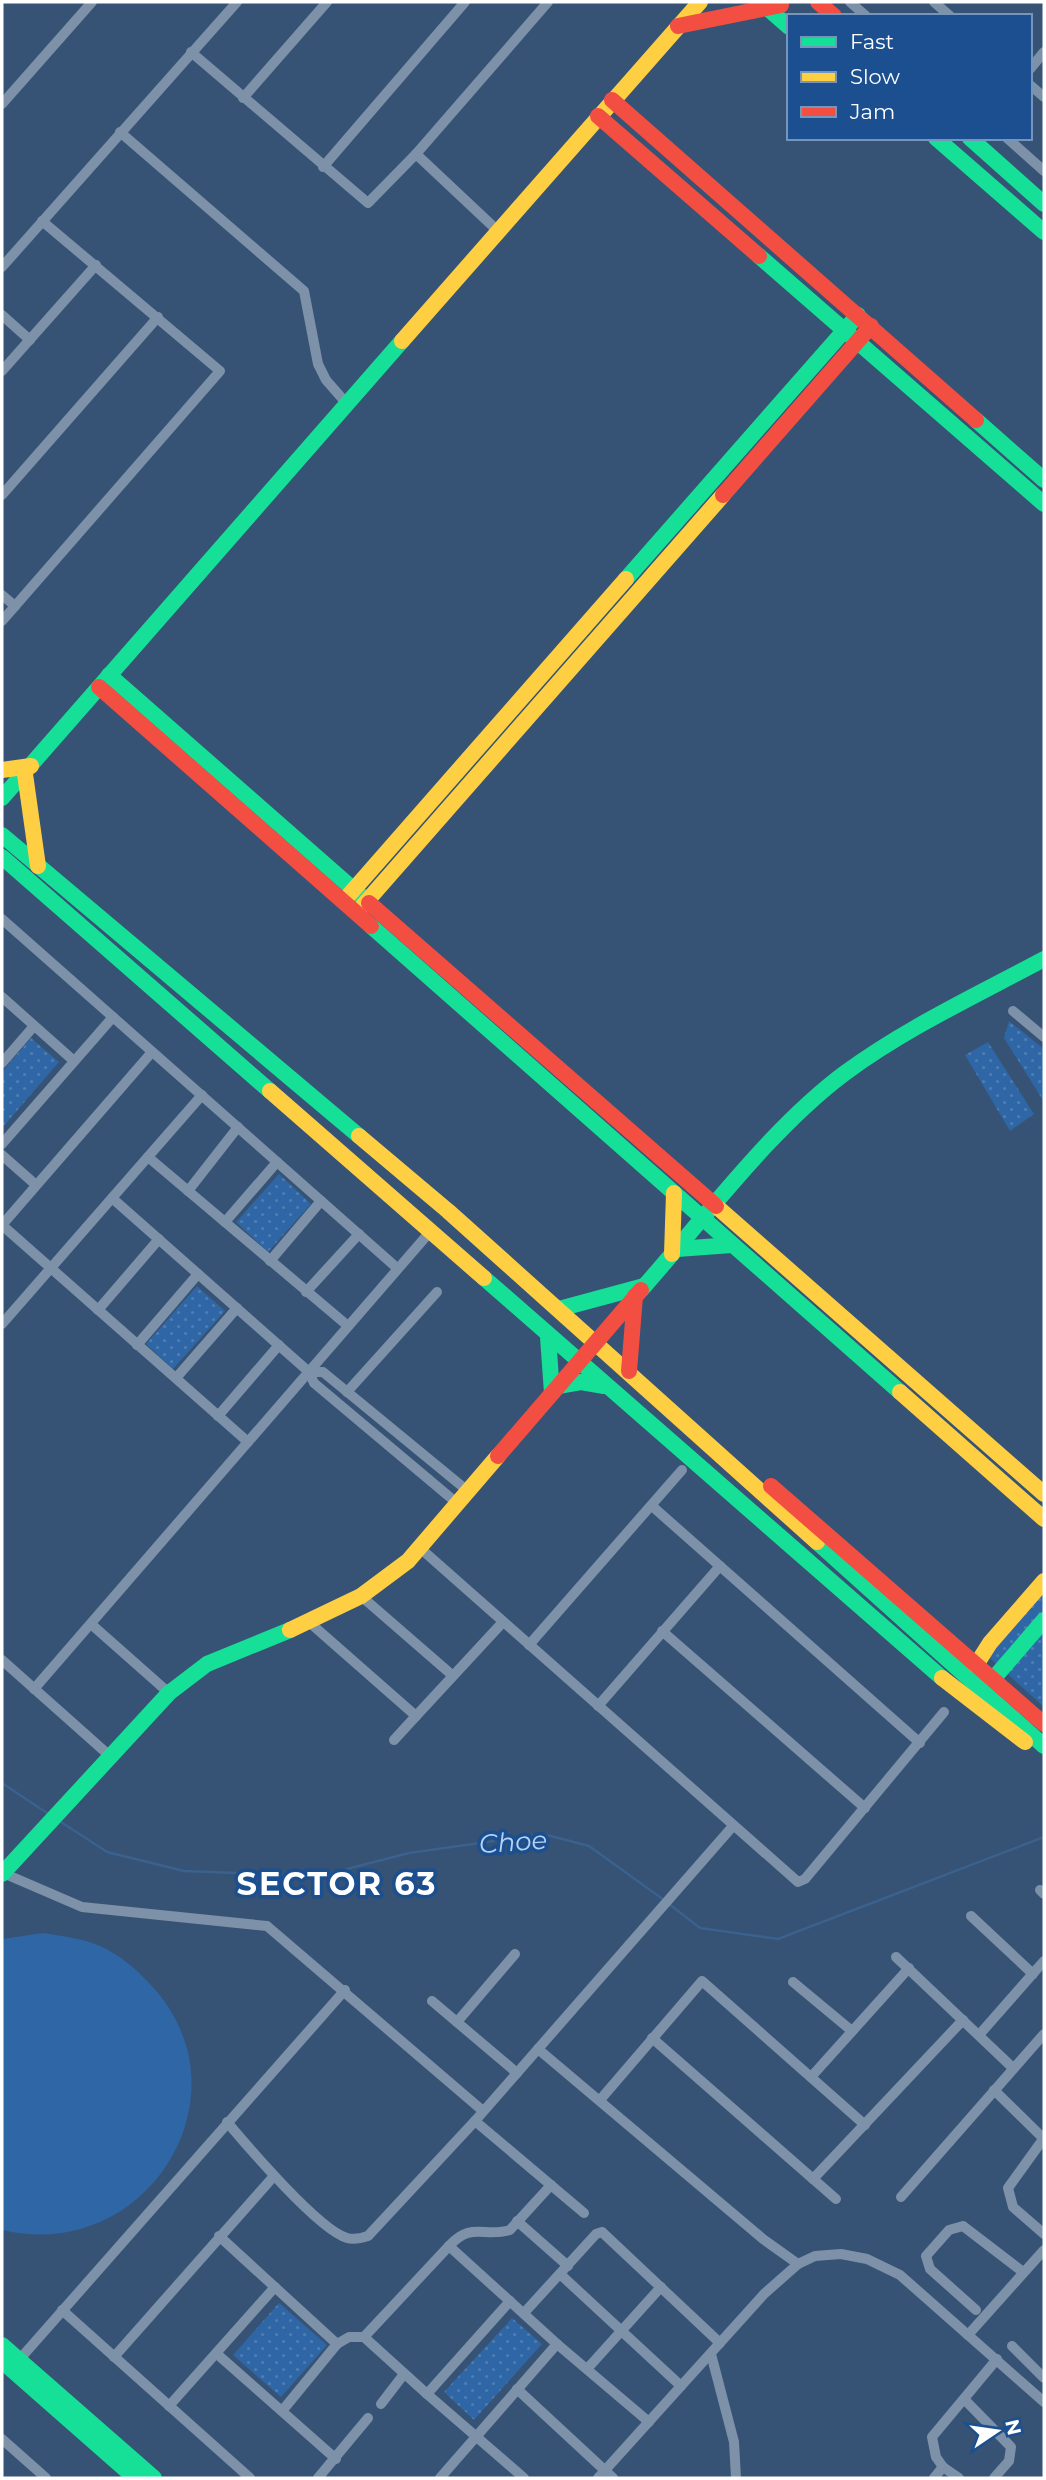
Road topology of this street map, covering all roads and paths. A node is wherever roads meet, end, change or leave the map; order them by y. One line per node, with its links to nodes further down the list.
1 (92, 2): 21 (street)
2 (237, 2): 16 (street)
3 (327, 2): 19 (street)
4 (465, 2): 29 (street)
5 (548, 2): 28 (street)
6 (700, 2): 15 (street)
7 (818, 2): 11 (street)
8 (850, 2): 12 (street)
9 (934, 2): 13 (street)
10 (779, 7): 14 (street); 15 (street)
11 (832, 14)
12 (864, 14)
13 (948, 14)
14 (787, 23)
15 (678, 26): 20 (street)
16 (191, 52): 19 (street); 23 (street)
17 (1044, 52): 18 (street)
18 (1032, 67)
19 (243, 98): 29 (street)
20 (612, 100): 22 (street); 40 (street)
21 (2, 104)
22 (598, 116): 33 (street); 41 (street)
23 (120, 132): 32 (street); 45 (street)
24 (926, 140): 35 (street)
25 (938, 140): 34 (street)
26 (973, 140): 31 (street)
27 (1009, 140): 30 (street)
28 (416, 154): 29 (street); 33 (street)
29 (323, 167)
30 (1044, 171)
31 (1044, 204)
32 (42, 221): 36 (street); 37 (street)
33 (499, 232): 45 (street)
34 (1044, 232)
35 (1044, 240)
36 (96, 265): 39 (street); 42 (street)
37 (2, 267)
38 (2, 315): 42 (street)
39 (158, 317): 49 (street); 56 (street)
40 (864, 321): 41 (street); 43 (street); 46 (street)
41 (845, 330): 43 (street); 50 (street)
42 (30, 340): 44 (street)
43 (858, 341): 48 (street); 52 (street)
44 (2, 371)
45 (348, 404): 58 (street)
46 (1029, 466): 47 (street); 48 (street)
47 (1044, 480)
48 (1019, 481): 51 (street)
49 (2, 495)
50 (700, 495): 52 (street); 53 (street)
51 (1044, 504)
52 (713, 506): 55 (street)
53 (615, 592): 55 (street); 61 (street)
54 (2, 595): 56 (street)
55 (629, 603): 63 (street)
56 (15, 606): 57 (street)
57 (2, 621)
58 (104, 681): 60 (street); 67 (street); 69 (street)
59 (2, 770): 60 (street)
60 (28, 770): 62 (street); 66 (street)
61 (439, 793): 63 (street); 67 (street)
62 (2, 798)
63 (453, 804): 68 (street)
64 (2, 835): 66 (street)
65 (2, 857): 96 (street)
66 (38, 866): 109 (street)
67 (354, 889): 68 (street); 69 (street)
68 (368, 901): 70 (street); 92 (street)
69 (342, 902): 70 (street)
70 (356, 914): 89 (street)
71 (2, 919): 75 (street)
72 (1044, 959): 92 (street)
73 (2, 997): 76 (street)
74 (1013, 1010): 77 (street)
75 (113, 1017): 78 (street); 79 (street)
76 (34, 1026): 79 (street); 80 (street)
77 (1044, 1037)
78 (152, 1052): 81 (street); 87 (street)
79 (74, 1061): 83 (street)
80 (2, 1063)
81 (202, 1095): 82 (street); 85 (street)
82 (238, 1128): 86 (street); 88 (street)
83 (2, 1144)
84 (2, 1155): 87 (street)
85 (148, 1157): 88 (street); 90 (street)
86 (277, 1162): 91 (street); 94 (street)
87 (36, 1185): 95 (street)
88 (188, 1191): 94 (street)
89 (674, 1194): 93 (street); 100 (street)
90 (112, 1198): 98 (street); 102 (street)
91 (321, 1201): 97 (street); 101 (street)
92 (715, 1205): 93 (street); 113 (street)
93 (702, 1219): 99 (street); 100 (street)
94 (225, 1222): 101 (street)
95 (2, 1225): 102 (street)
96 (429, 1233): 103 (street); 114 (street)
97 (359, 1234): 103 (street); 106 (street)
98 (159, 1239): 104 (street); 110 (street)
99 (732, 1245): 100 (street); 118 (street)
100 (674, 1252): 105 (street)
101 (270, 1261): 106 (street)
102 (51, 1268): 110 (street); 111 (street)
103 (397, 1268): 112 (street)
104 (198, 1274): 108 (street); 116 (street)
105 (640, 1291): 109 (street); 115 (street); 120 (street)
106 (306, 1292): 112 (street)
107 (437, 1292): 125 (street)
108 (237, 1308): 117 (street); 122 (street)
109 (559, 1309): 115 (street)
110 (98, 1310): 116 (street)
111 (2, 1324)
112 (348, 1326): 121 (street)
113 (859, 1333): 118 (street); 127 (street)
114 (548, 1337): 119 (street); 124 (street)
115 (596, 1341): 119 (street); 120 (street)
116 (137, 1345): 122 (street)
117 (279, 1345): 121 (street); 126 (street)
118 (848, 1346): 127 (street)
119 (578, 1363): 123 (street); 124 (street)
120 (630, 1364): 145 (street); 156 (street)
121 (309, 1372): 125 (street); 128 (street); 131 (street)
122 (176, 1378): 126 (street)
123 (607, 1387): 124 (street); 157 (street)
124 (555, 1389): 131 (street)
125 (347, 1392): 131 (street)
126 (218, 1416): 128 (street)
127 (949, 1423): 130 (street); 133 (street)
128 (248, 1442): 141 (street)
129 (682, 1470): 132 (street)
130 (1044, 1494)
131 (464, 1498): 134 (street)
132 (652, 1506): 135 (street); 143 (street)
133 (1041, 1511)
134 (420, 1548): 137 (street); 140 (street)
135 (720, 1566): 142 (street); 155 (street)
136 (1044, 1581): 145 (street)
137 (360, 1596): 139 (street); 146 (street)
138 (1044, 1620): 147 (street)
139 (309, 1622): 149 (street); 152 (street)
140 (503, 1622): 143 (street); 146 (street)
141 (91, 1624): 148 (street); 149 (street)
142 (662, 1631): 150 (street); 159 (street)
143 (529, 1645): 150 (street)
144 (2, 1660): 148 (street)
145 (976, 1665): 147 (street)
146 (452, 1675): 152 (street)
147 (994, 1678): 153 (street)
148 (34, 1689): 158 (street)
149 (169, 1693): 158 (street)
150 (597, 1706): 160 (street)
151 (944, 1712): 155 (street)
152 (416, 1716): 154 (street)
153 (1044, 1724)
154 (394, 1740)
155 (920, 1743): 159 (street)
156 (1044, 1746)
157 (1044, 1756)
158 (111, 1757): 161 (street)
159 (865, 1808): 160 (street)
160 (733, 1826): 177 (street)
161 (6, 1870): 169 (street)
162 (971, 1916): 167 (street)
163 (515, 1954): 172 (street)
164 (896, 1956): 166 (street)
165 (1044, 1961): 167 (street)
166 (909, 1968): 171 (street); 173 (street)
167 (1033, 1974): 175 (street)
168 (793, 1982): 173 (street)
169 (345, 1990): 183 (street); 185 (street)
170 (432, 2001): 172 (street)
171 (963, 2020): 175 (street); 186 (street)
172 (457, 2022): 179 (street)
173 (852, 2031): 180 (street)
174 (1044, 2034): 178 (street)
175 (979, 2035): 178 (street)
176 (652, 2038): 180 (street); 182 (street); 189 (street)
177 (538, 2049): 179 (street); 182 (street)
178 (1013, 2068): 181 (street)
179 (517, 2073): 183 (street)
180 (811, 2077): 186 (street)
181 (994, 2090): 187 (street); 191 (street)
182 (600, 2100): 199 (street)
183 (484, 2111): 184 (street)
184 (475, 2121): 188 (street); 190 (street)
185 (227, 2122): 188 (street); 205 (street)
186 (865, 2125): 189 (street)
187 (1044, 2138): 195 (street)
188 (274, 2176): 196 (street)
189 (813, 2179): 192 (street)
190 (551, 2185): 193 (street); 194 (street)
191 (901, 2197)
192 (836, 2199)
193 (584, 2213)
194 (517, 2221): 197 (street); 200 (street)
195 (1044, 2234)
196 (219, 2235): 202 (street); 218 (street)
197 (449, 2246): 204 (street); 210 (street)
198 (1044, 2250): 201 (street)
199 (798, 2264): 209 (street); 211 (street)
200 (564, 2270): 203 (street); 207 (street); 208 (street)
201 (1023, 2272): 206 (street); 209 (street)
202 (275, 2287): 212 (street); 216 (street)
203 (661, 2287): 208 (street); 211 (street)
204 (510, 2301): 207 (street); 227 (street)
205 (62, 2310): 218 (street); 220 (street)
206 (976, 2311)
207 (524, 2313): 213 (street)
208 (621, 2331): 222 (street); 225 (street)
209 (968, 2335): 219 (street)
210 (364, 2337): 212 (street); 223 (street)
211 (720, 2343): 217 (street)
212 (337, 2344): 232 (street)
213 (557, 2344): 222 (street); 226 (street)
214 (2, 2346): 220 (street)
215 (1012, 2346): 224 (street)
216 (217, 2354): 231 (street); 232 (street)
217 (711, 2354): 225 (street); 247 (street)
218 (114, 2357): 231 (street)
219 (997, 2359): 228 (street); 229 (street)
220 (19, 2360): 242 (street)
221 (2, 2361): 241 (street)
222 (587, 2369): 234 (street)
223 (404, 2374): 227 (street); 230 (street)
224 (1044, 2378)
225 (681, 2386): 234 (street)
226 (517, 2389): 235 (street); 239 (street)
227 (427, 2394): 235 (street)
228 (964, 2399): 238 (street); 250 (street)
229 (1044, 2402)
230 (381, 2404)
231 (169, 2406): 243 (street)
232 (282, 2412): 237 (street)
233 (368, 2418): 237 (street)
234 (649, 2422): 239 (street)
235 (474, 2437): 245 (street); 246 (street)
236 (2, 2440): 240 (street)
237 (336, 2459): 244 (street)
238 (943, 2467): 248 (street); 249 (street)
239 (605, 2476)
240 (46, 2478)
241 (135, 2478)
242 (154, 2478)
243 (250, 2478)
244 (318, 2478)
245 (440, 2478)
246 (524, 2478)
247 (736, 2478)
248 (934, 2478)
249 (959, 2478)
250 (994, 2478)

